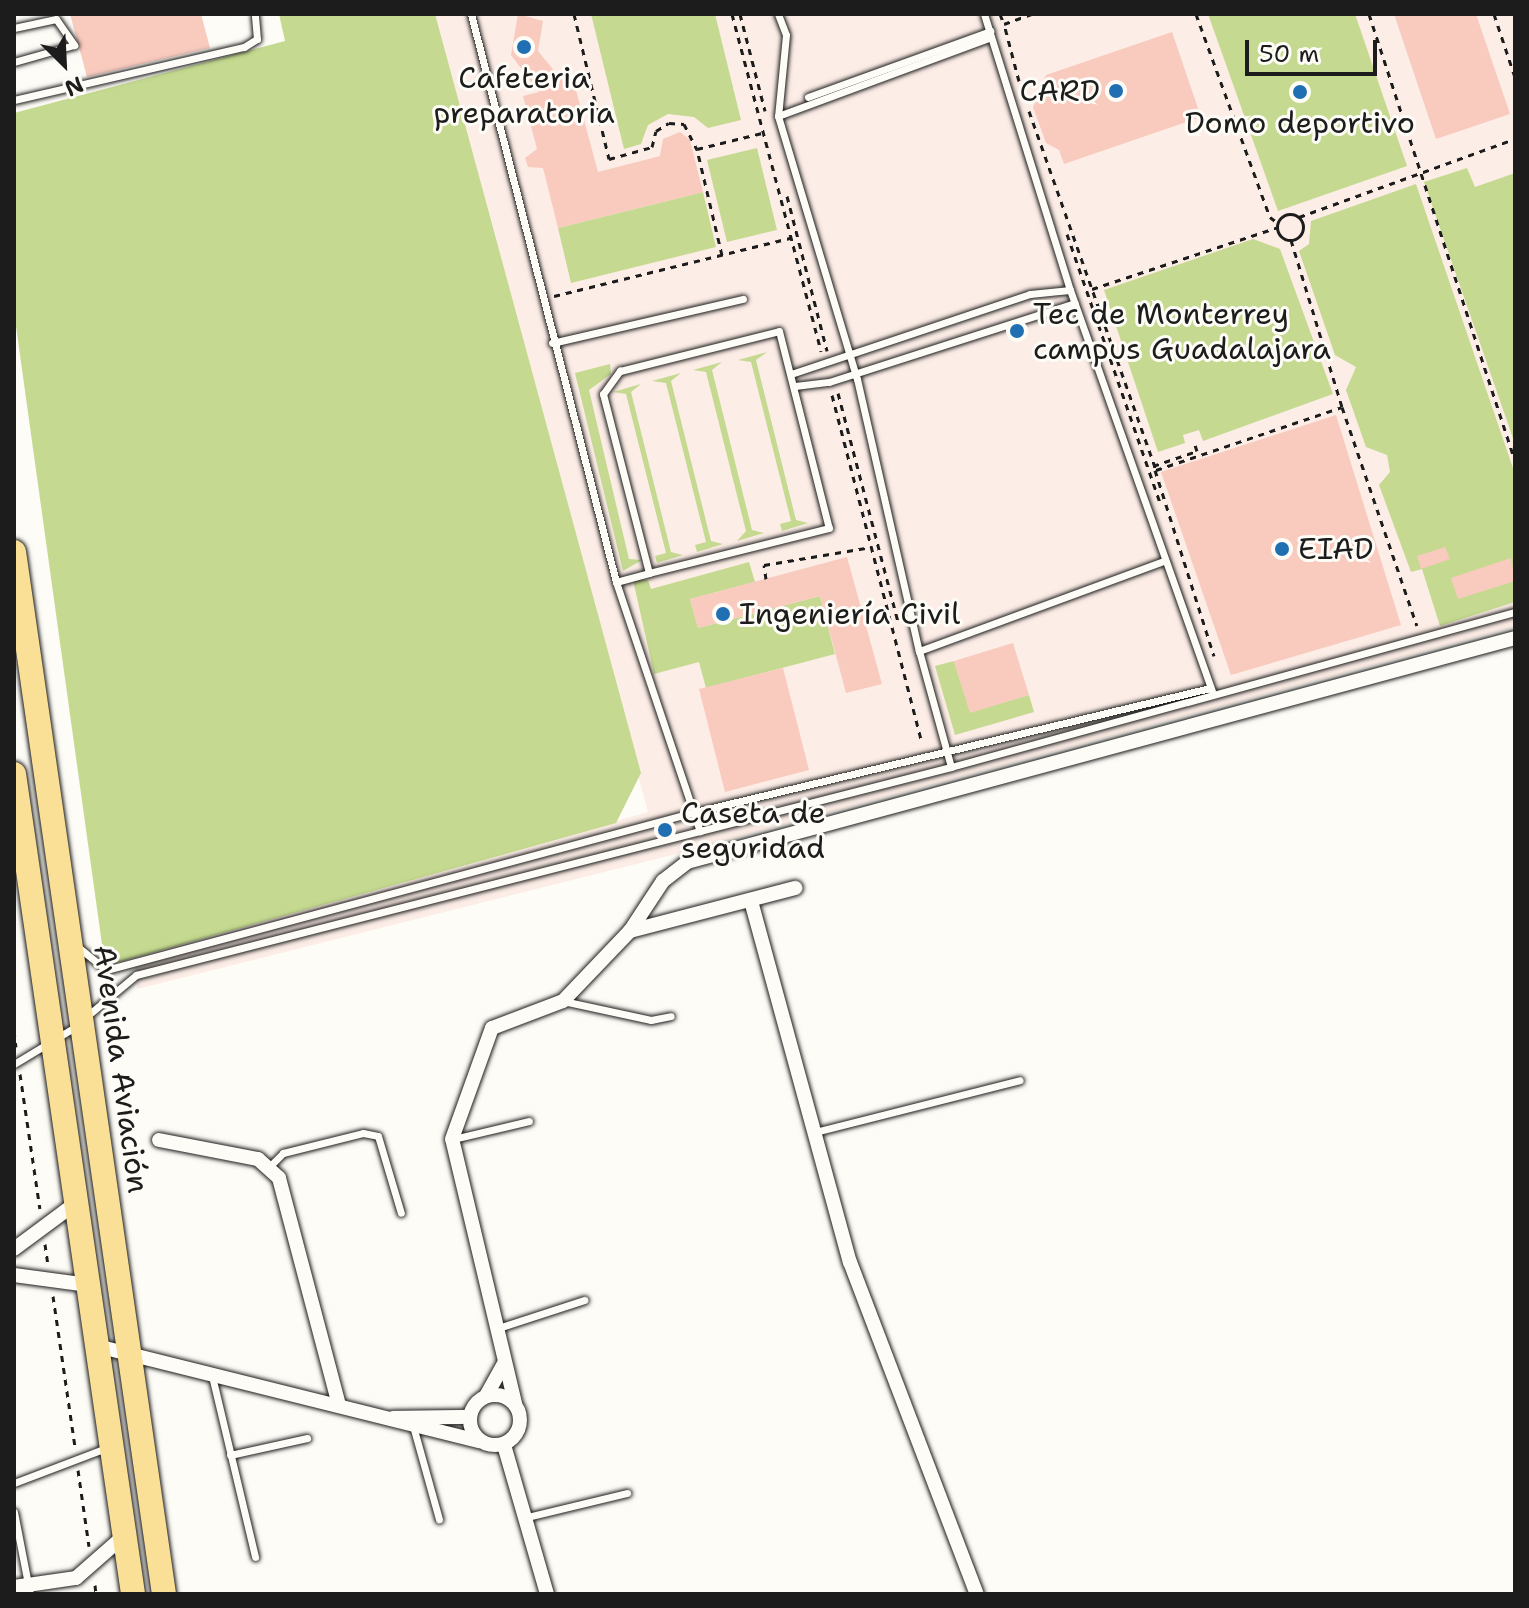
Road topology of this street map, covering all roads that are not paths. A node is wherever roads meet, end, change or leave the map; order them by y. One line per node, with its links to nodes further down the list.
1 (255, 14): 9 (lane)
2 (471, 14): 13 (lane)
3 (778, 14): 10 (lane)
4 (984, 14): 6 (lane)
5 (14, 28): 7 (lane)
6 (991, 34): 8 (lane); 10 (lane); 11 (lane)
7 (14, 62)
8 (808, 97)
9 (14, 100)
10 (778, 116): 14 (lane)
11 (1073, 296): 14 (lane); 15 (lane); 19 (lane)
12 (743, 299): 13 (lane)
13 (552, 343): 21 (lane)
14 (851, 357): 15 (lane); 16 (lane)
15 (854, 369): 17 (lane); 24 (lane)
16 (791, 374): 17 (lane); 20 (lane)
17 (795, 386): 20 (lane)
18 (14, 552): 35 (main road, Avenida Aviación)
19 (1163, 561): 24 (lane); 25 (lane)
20 (649, 573): 21 (lane)
21 (616, 582): 30 (lane)
22 (1515, 612): 26 (lane)
23 (1515, 638): 34 (street)
24 (919, 651): 27 (lane)
25 (1210, 688): 26 (lane); 27 (lane)
26 (1220, 696): 28 (lane)
27 (948, 753): 28 (lane); 30 (lane)
28 (951, 767): 31 (lane)
29 (14, 774): 39 (main road)
30 (695, 812): 31 (lane); 35 (lane)
31 (700, 831): 38 (lane)
32 (795, 888): 33 (street)
33 (751, 901): 34 (street); 43 (street)
34 (630, 931): 36 (street)
35 (70, 941): 38 (main road, Avenida Aviación)
36 (563, 1001): 37 (lane); 44 (street)
37 (671, 1016)
38 (82, 1021): 39 (lane); 55 (main road, Avenida Aviación)
39 (53, 1044): 40 (lane); 47 (main road)
40 (14, 1064)
41 (1020, 1080): 43 (lane)
42 (529, 1121): 44 (lane)
43 (813, 1133): 79 (street)
44 (452, 1139): 53 (street)
45 (159, 1140): 46 (street)
46 (269, 1167): 48 (lane); 60 (street)
47 (76, 1203): 49 (street); 51 (main road)
48 (401, 1213)
49 (14, 1249)
50 (14, 1275): 51 (street)
51 (88, 1285): 54 (main road)
52 (584, 1300): 53 (lane)
53 (495, 1329): 56 (street)
54 (97, 1346): 55 (street); 66 (main road)
55 (129, 1350): 57 (street); 77 (main road, Avenida Aviación)
56 (504, 1364): 58 (street); 59 (street)
57 (211, 1371): 60 (street); 67 (lane)
58 (486, 1396): 59 (street); 61 (street)
59 (515, 1403): 65 (street)
60 (339, 1405): 62 (street)
61 (469, 1417): 62 (street); 64 (street)
62 (412, 1423): 64 (street); 72 (lane)
63 (307, 1438): 67 (lane)
64 (479, 1441): 65 (street)
65 (504, 1445): 71 (street)
66 (111, 1446): 68 (lane); 73 (main road)
67 (230, 1455): 74 (lane)
68 (14, 1483)
69 (627, 1493): 71 (lane)
70 (14, 1512): 75 (lane)
71 (527, 1517): 78 (street)
72 (439, 1519)
73 (124, 1536): 75 (street); 76 (main road)
74 (255, 1557)
75 (24, 1589)
76 (133, 1594)
77 (164, 1594)
78 (547, 1594)
79 (977, 1594)

